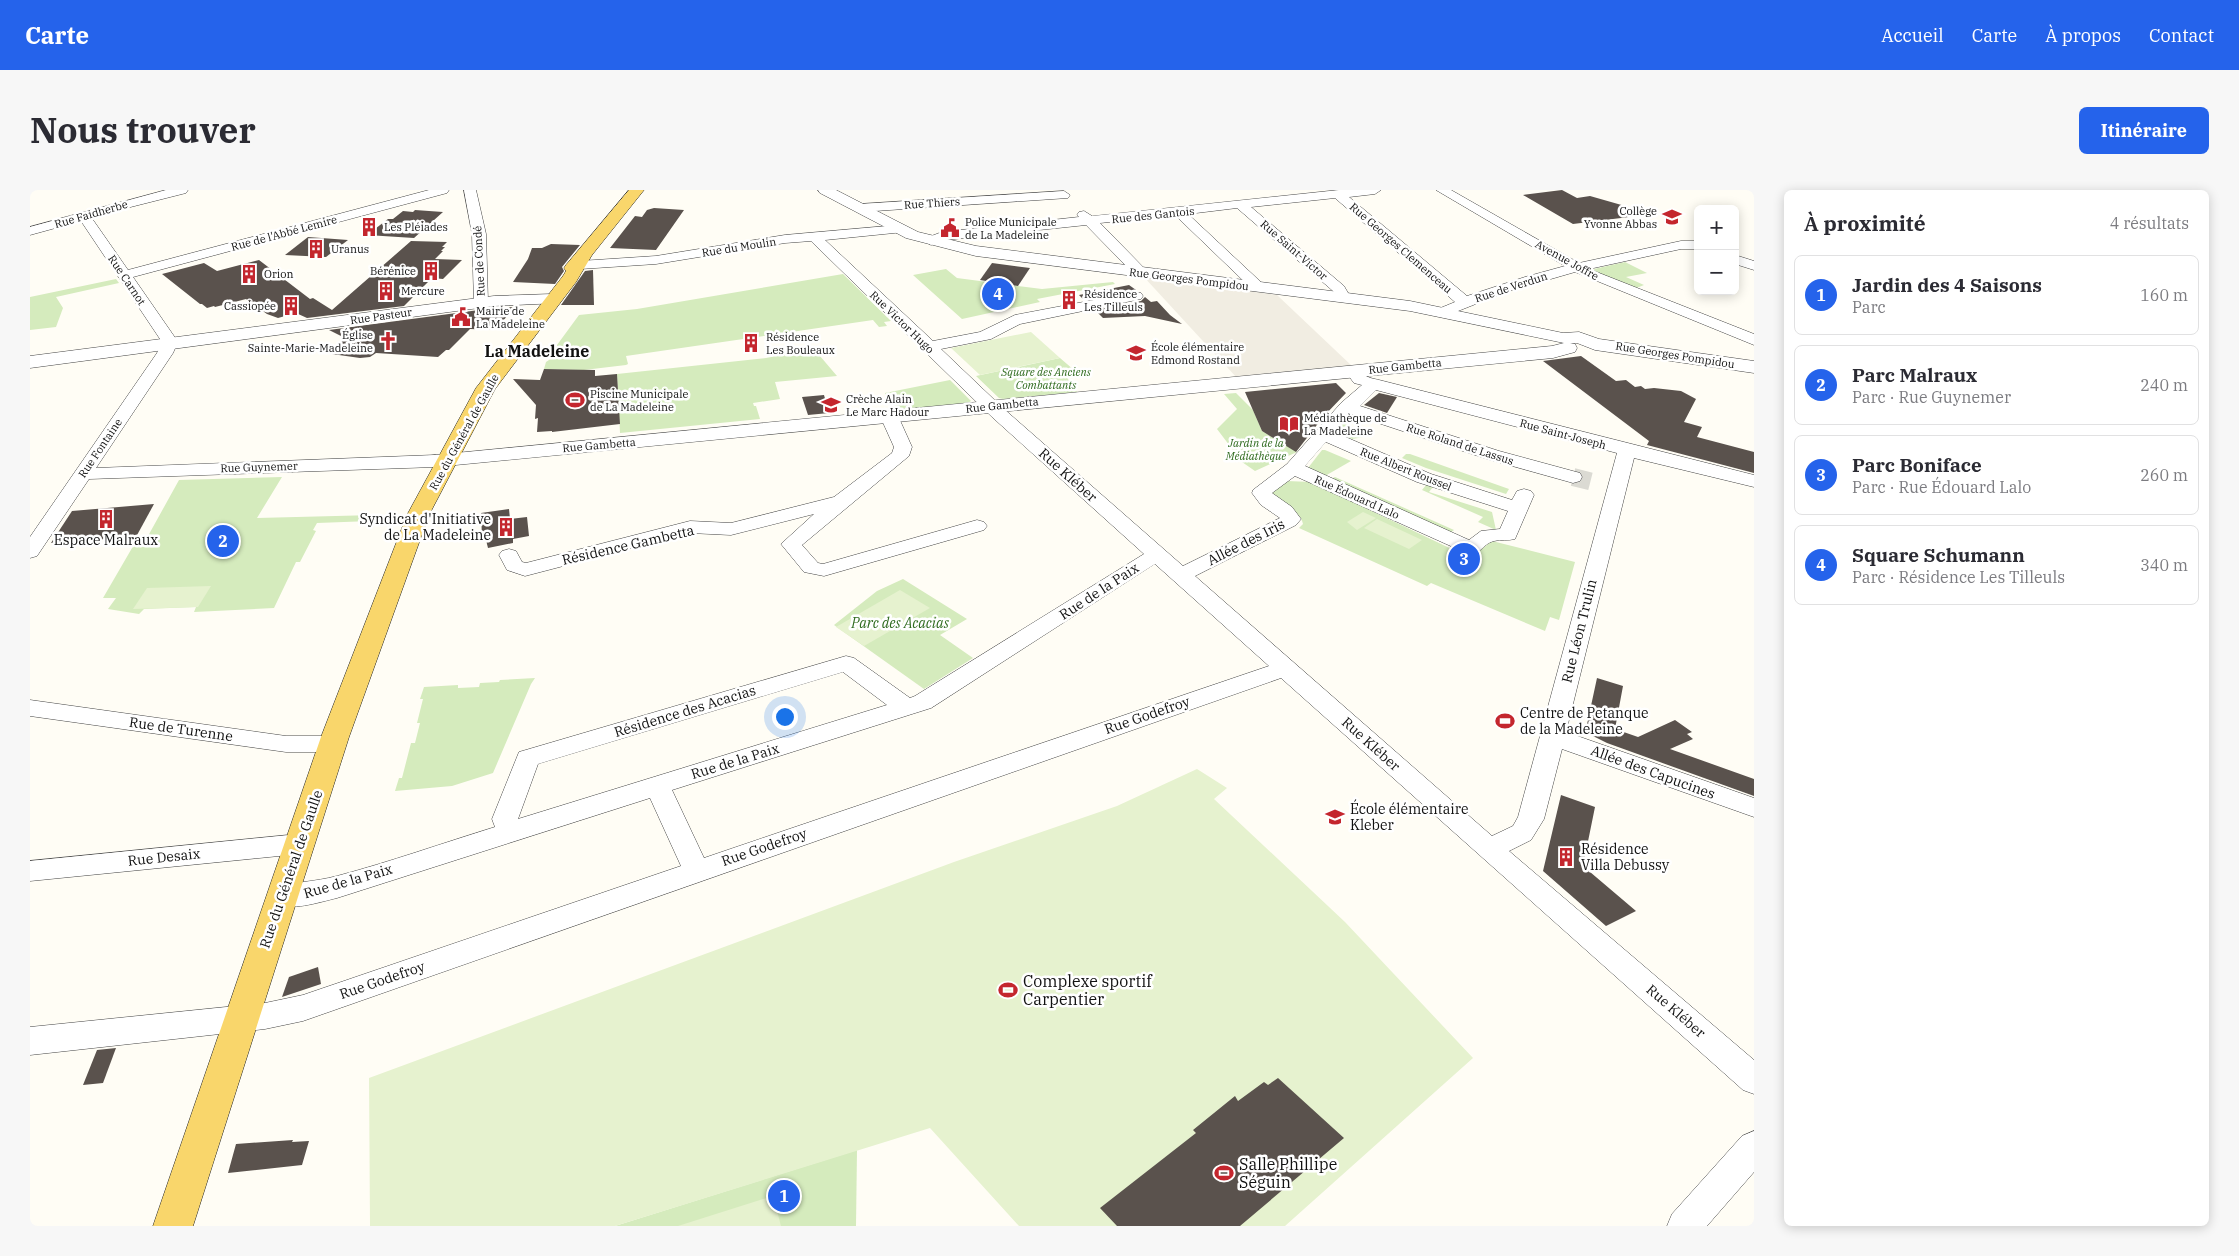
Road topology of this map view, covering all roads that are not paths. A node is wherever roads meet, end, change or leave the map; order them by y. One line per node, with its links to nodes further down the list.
1 (182, 190): 14 (street, Rue Faidherbe)
2 (443, 190): 26 (street, Rue de l'Abbé Lemire)
3 (470, 190): 31 (street, Rue de Condé)
4 (637, 190): 21 (main road, Rue du Général de Gaulle)
5 (827, 190): 12 (street, Rue Georges Pompidou)
6 (1375, 190): 8 (street, Rue des Gantois)
7 (1442, 190): 24 (street, Avenue Joffre)
8 (1343, 192): 11 (street, Rue des Gantois); 32 (street, Rue Georges Clemenceau)
9 (977, 195): 10 (street, Rue Thiers); 12 (street, Rue Thiers)
10 (1068, 199): 15 (street)
11 (1241, 205): 13 (street, Rue des Gantois); 29 (street, Rue Saint-Victor)
12 (860, 208): 16 (street, Rue Georges Pompidou)
13 (1179, 212): 15 (street, Rue des Gantois); 27 (street)
14 (84, 216): 17 (street, Rue Faidherbe); 26 (street, Rue Carnot)
15 (1091, 222): 19 (street, Rue des Gantois); 25 (street)
16 (900, 229): 18 (street, Rue du Moulin); 19 (street, Rue Georges Pompidou)
17 (30, 231)
18 (815, 237): 21 (street, Rue du Moulin); 37 (street, Rue Victor Hugo)
19 (931, 241): 25 (street, Rue Georges Pompidou)
20 (1694, 245): 24 (street, Rue de Verdun)
21 (582, 260): 30 (main road, Rue du Général de Gaulle)
22 (1739, 261): 23 (street)
23 (1754, 266)
24 (1576, 267): 32 (street, Rue de Verdun); 34 (street, Avenue Joffre)
25 (1140, 272): 27 (street, Rue Georges Pompidou)
26 (125, 275): 36 (street, Rue Carnot)
27 (1258, 287): 29 (street, Rue Georges Pompidou)
28 (1136, 296): 37 (street)
29 (1344, 298): 33 (street, Rue Georges Pompidou)
30 (548, 299): 31 (street, Rue Pasteur); 47 (main road, Rue du Général de Gaulle)
31 (481, 302): 36 (street, Rue Pasteur)
32 (1464, 302): 33 (street, Rue de Verdun)
33 (1443, 312): 35 (street, Rue Georges Pompidou)
34 (1754, 340)
35 (1566, 343): 39 (street, Rue Georges Pompidou); 40 (street, Rue Gambetta)
36 (169, 344): 38 (street, Rue Pasteur); 49 (street, Rue Fontaine)
37 (929, 347): 42 (street, Rue Victor Hugo)
38 (30, 362)
39 (1754, 367)
40 (1353, 371): 41 (street); 42 (street, Rue Gambetta)
41 (1373, 384): 43 (street, Rue Édouard Lalo); 46 (street, Rue Saint-Joseph)
42 (991, 406): 44 (street, Rue Gambetta); 56 (street, Rue Kléber)
43 (1347, 407): 45 (street, Rue Édouard Lalo); 50 (street, Rue Roland de Lassus)
44 (889, 416): 47 (street, Rue Gambetta); 52 (street, Résidence Gambetta)
45 (1324, 434): 48 (street, Rue Édouard Lalo); 53 (street, Rue Albert Roussel)
46 (1627, 450): 51 (street, Rue Saint-Joseph); 62 (street, Rue Léon Trulin)
47 (442, 460): 49 (street, Rue Guynemer); 63 (main road, Rue du Général de Gaulle)
48 (1294, 468): 53 (street, Rue Édouard Lalo); 58 (street, Allée des Iris)
49 (83, 474): 55 (street, Rue Fontaine)
50 (1573, 477)
51 (1754, 481)
52 (841, 501): 54 (street, Résidence Gambetta); 57 (street, Résidence Gambetta)
53 (1521, 502)
54 (977, 526)
55 (30, 552)
56 (1157, 554): 58 (street, Rue Kléber); 60 (street, Rue de la Paix)
57 (509, 555)
58 (1182, 575): 59 (street, Rue Kléber)
59 (1286, 668): 68 (street, Rue Kléber); 69 (street, Rue Godefroy)
60 (906, 707): 64 (street, Rue de la Paix); 66 (street, Résidence des Acacias)
61 (30, 708): 63 (street, Rue de Turenne)
62 (1552, 736): 65 (street, Allée des Capucines); 68 (street, Rue Léon Trulin)
63 (332, 744): 67 (main road, Rue du Général de Gaulle)
64 (657, 785): 66 (street, Rue de la Paix); 69 (street)
65 (1754, 808)
66 (510, 830): 71 (street, Rue de la Paix)
67 (299, 844): 70 (street, Rue Desaix); 71 (main road, Rue du Général de Gaulle)
68 (1489, 849): 74 (street, Rue Kléber)
69 (696, 870): 72 (street, Rue Godefroy)
70 (30, 871)
71 (282, 896): 72 (main road, Rue du Général de Gaulle)
72 (241, 1018): 73 (street, Rue Godefroy); 76 (main road, Rue du Général de Gaulle)
73 (30, 1041)
74 (1754, 1080)
75 (1754, 1147): 77 (street)
76 (173, 1226)
77 (1684, 1226)

